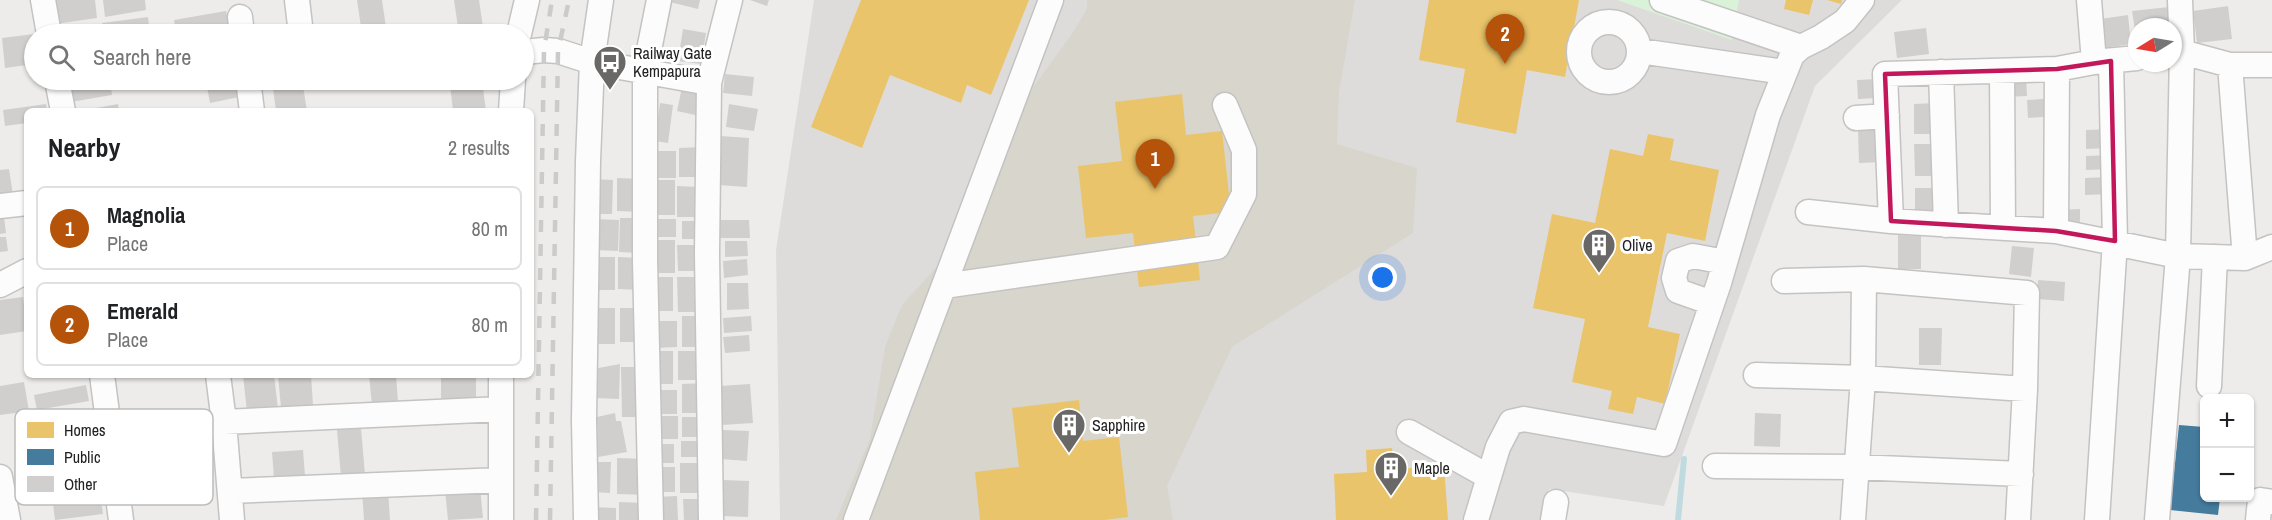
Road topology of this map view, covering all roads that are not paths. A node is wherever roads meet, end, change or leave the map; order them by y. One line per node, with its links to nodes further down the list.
1 (43, 0): 13 (street)
2 (297, 0): 14 (street)
3 (526, 0): 15 (street)
4 (601, 0): 21 (street)
5 (660, 0): 25 (street)
6 (730, 0): 31 (street)
7 (1051, 0): 58 (street)
8 (1662, 0): 16 (street)
9 (1862, 0): 16 (street)
10 (2089, 0): 22 (street)
11 (2180, 0): 12 (street)
12 (2179, 18)
13 (47, 24)
14 (300, 24)
15 (521, 24)
16 (1801, 47): 27 (street)
17 (534, 51): 21 (street)
18 (1640, 51): 27 (street)
19 (2182, 53): 23 (street)
20 (2128, 59): 22 (street)
21 (592, 62): 25 (street); 84 (street)
22 (2102, 62): 26 (street); 48 (street)
23 (2230, 65): 24 (street); 52 (street)
24 (2272, 65)
25 (645, 69): 31 (street); 85 (street)
26 (2057, 69): 29 (street); 47 (street)
27 (1785, 72): 53 (street)
28 (1941, 72): 29 (street); 39 (street); 45 (street)
29 (2002, 72): 46 (street)
30 (2177, 72): 50 (street)
31 (709, 82): 86 (street)
32 (59, 90): 36 (street)
33 (249, 90): 37 (street)
34 (512, 90): 38 (street)
35 (1225, 105): 58 (street)
36 (62, 108)
37 (252, 108)
38 (511, 108)
39 (1887, 116): 40 (street); 44 (street)
40 (1856, 118)
41 (24, 203): 42 (street)
42 (0, 206)
43 (1808, 212): 44 (street)
44 (1891, 221): 45 (street)
45 (1946, 225): 46 (street)
46 (2003, 227): 47 (street)
47 (2056, 231): 48 (street)
48 (2115, 241): 50 (street); 91 (street)
49 (2272, 247): 52 (street)
50 (2178, 256): 51 (street); 92 (street)
51 (2216, 257): 52 (street); 65 (street)
52 (2245, 258)
53 (1725, 262): 59 (street); 59 (street)
54 (24, 273): 57 (street)
55 (1864, 279): 56 (street); 64 (street); 66 (street)
56 (1784, 281)
57 (0, 285)
58 (944, 286): 87 (street)
59 (1712, 303): 75 (street)
60 (1756, 375): 64 (street)
61 (102, 378): 67 (street)
62 (218, 378): 69 (street)
63 (501, 378): 68 (street)
64 (1863, 378): 66 (street); 72 (street)
65 (2209, 386)
66 (2025, 389): 73 (street)
67 (106, 409)
68 (501, 410): 69 (street); 76 (street)
69 (225, 422): 77 (street)
70 (1409, 432): 75 (street)
71 (1714, 466): 72 (street)
72 (1856, 467): 73 (street); 89 (street)
73 (2021, 474): 90 (street)
74 (0, 477): 80 (street)
75 (1489, 477): 88 (street)
76 (501, 480): 77 (street); 83 (street)
77 (230, 491): 82 (street)
78 (2272, 502): 93 (street)
79 (119, 505): 81 (street)
80 (8, 520)
81 (121, 520)
82 (232, 520)
83 (501, 520)
84 (586, 520)
85 (651, 520)
86 (711, 520)
87 (856, 520)
88 (1476, 520)
89 (1853, 520)
90 (2018, 520)
91 (2097, 520)
92 (2157, 520)
93 (2258, 520)

